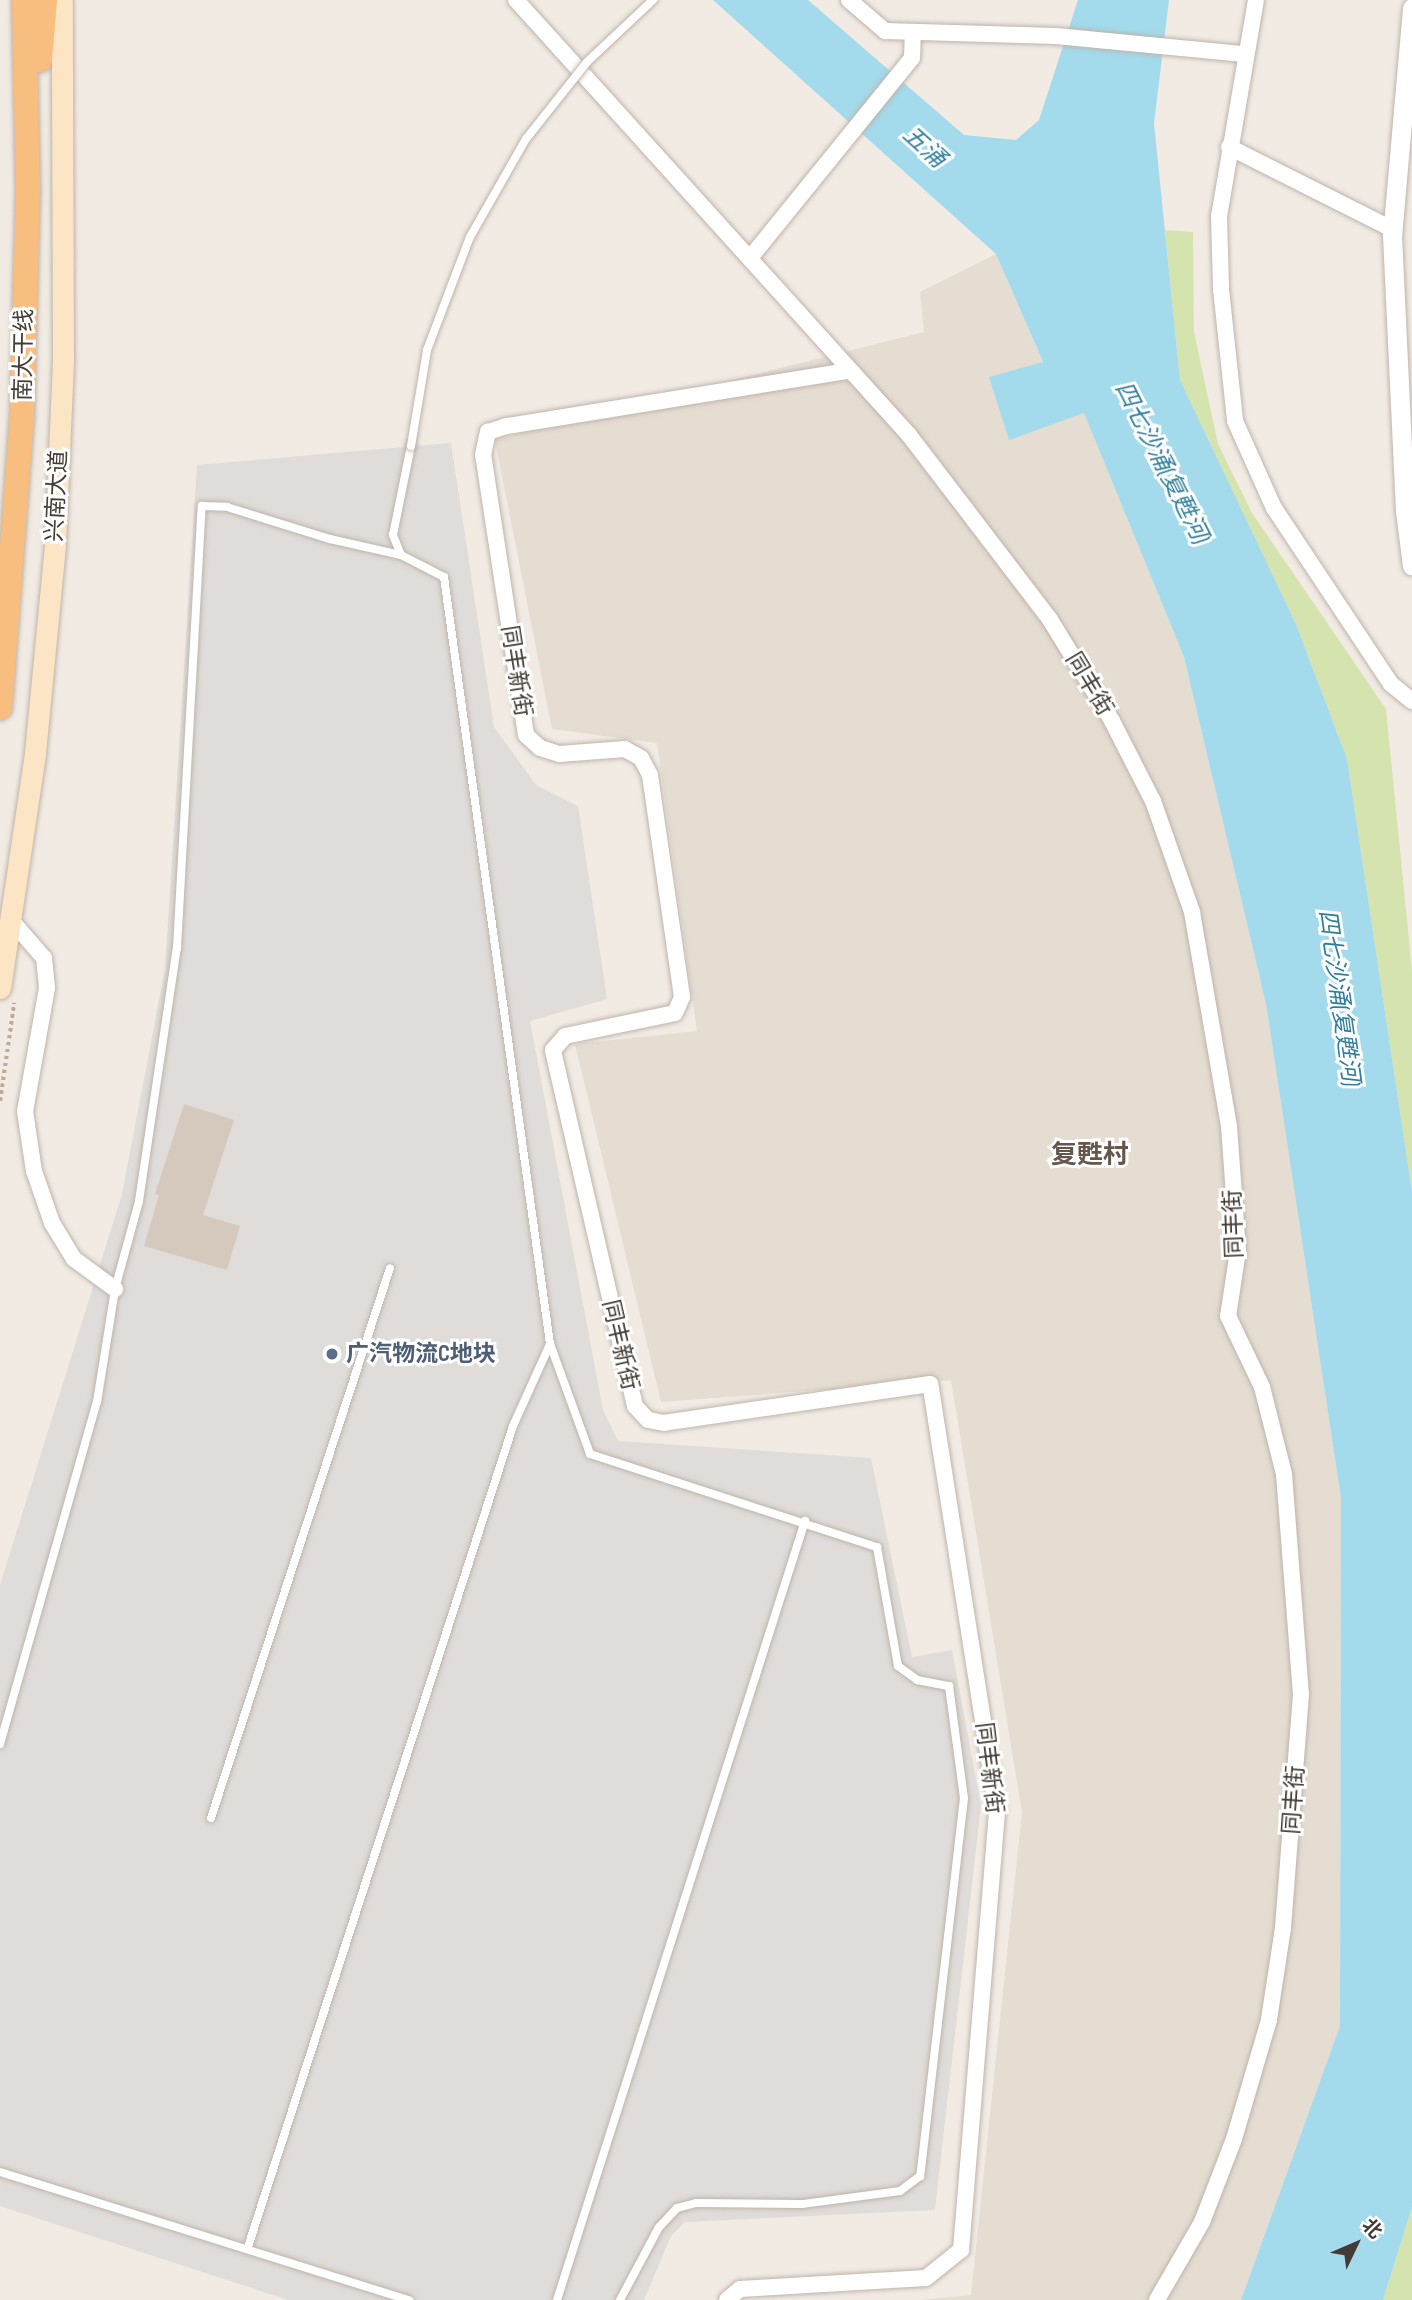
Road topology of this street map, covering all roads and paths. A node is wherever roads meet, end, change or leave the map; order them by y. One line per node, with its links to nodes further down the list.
1 (24, 0): 12 (highway, 南大干线)
2 (45, 0): 12 (highway)
3 (62, 0): 20 (main road, 兴南大道)
4 (516, 0): 14 (street, 同丰街)
5 (653, 0): 16 (lane, bridge)
6 (849, 0): 9 (street)
7 (1256, 0): 10 (street)
8 (1412, 8): 13 (street)
9 (913, 33): 10 (street); 14 (street)
10 (1244, 54): 11 (street)
11 (1229, 146): 13 (street); 18 (street)
12 (28, 190): 19 (highway, 南大干线)
13 (1392, 229): 17 (street)
14 (750, 258): 15 (street, 同丰街)
15 (848, 370): 33 (street, 同丰新街); 34 (street, 同丰街)
16 (401, 555): 23 (lane); 24 (lane)
17 (1412, 566)
18 (1412, 701)
19 (0, 708)
20 (10, 919): 21 (main road, 兴南大道); 23 (street)
21 (0, 988)
22 (390, 1268): 27 (lane)
23 (115, 1289): 26 (lane)
24 (550, 1344): 25 (lane); 29 (lane)
25 (805, 1521): 31 (lane); 32 (lane)
26 (0, 1744)
27 (211, 1818)
28 (0, 2172): 29 (lane)
29 (248, 2247): 30 (lane)
30 (409, 2300)
31 (558, 2300)
32 (620, 2300)
33 (727, 2300)
34 (1157, 2300)

